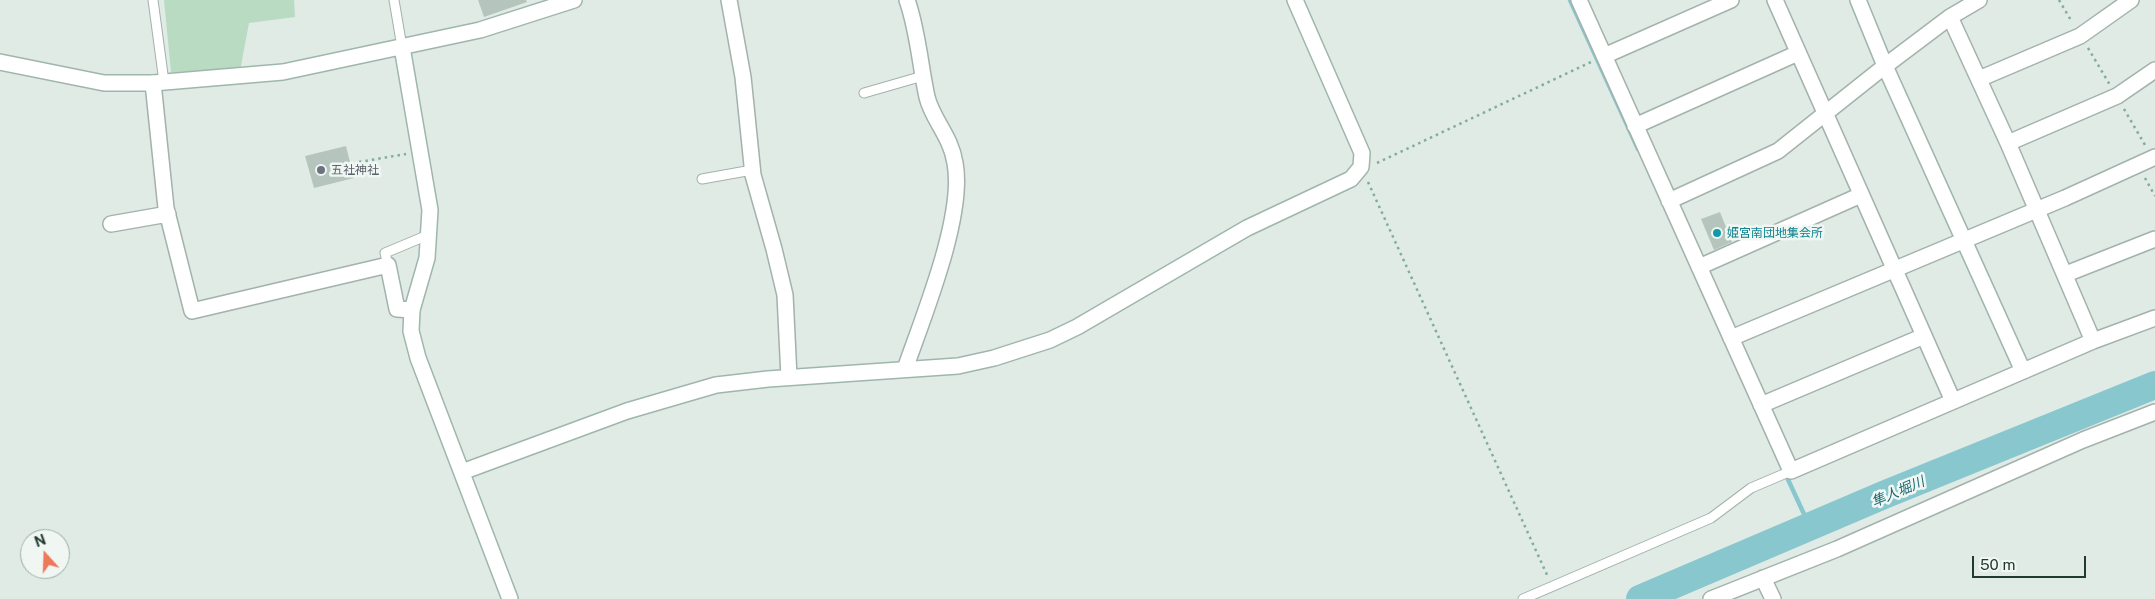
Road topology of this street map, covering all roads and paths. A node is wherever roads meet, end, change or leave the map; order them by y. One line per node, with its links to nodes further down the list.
1 (153, 0): 24 (lane)
2 (394, 0): 16 (lane)
3 (574, 0): 16 (street)
4 (729, 0): 35 (street)
5 (907, 0): 22 (street)
6 (1295, 0): 34 (street)
7 (1578, 0): 18 (street)
8 (1730, 0): 18 (street)
9 (1775, 0): 17 (street)
10 (1858, 0): 20 (street)
11 (1979, 0): 14 (street)
12 (2059, 0): 15 (path)
13 (2132, 0): 15 (street)
14 (1950, 17): 20 (street); 23 (street)
15 (2080, 36): 23 (street); 26 (path)
16 (402, 47): 24 (street); 30 (street)
17 (1798, 52): 27 (street); 28 (street)
18 (1604, 56): 28 (street); 34 (path)
19 (0, 62): 24 (street)
20 (1885, 66): 27 (street); 44 (street)
21 (2155, 70): 26 (street)
22 (923, 76): 25 (lane); 55 (street)
23 (1978, 79): 29 (street)
24 (158, 83): 41 (street)
25 (864, 93)
26 (2116, 96): 29 (street); 31 (path)
27 (1826, 113): 37 (street); 39 (street)
28 (1636, 126): 39 (street)
29 (2008, 143): 40 (street)
30 (420, 152): 32 (path); 43 (street)
31 (2154, 158): 33 (street)
32 (359, 162)
33 (2139, 166): 38 (path); 40 (street)
34 (1361, 167): 55 (street); 64 (path)
35 (752, 170): 36 (lane); 57 (street)
36 (702, 179)
37 (1861, 196): 47 (street); 48 (street)
38 (2155, 196)
39 (1669, 201): 47 (street)
40 (2037, 209): 44 (street); 49 (street)
41 (168, 214): 42 (street); 46 (street)
42 (110, 224)
43 (428, 234): 46 (lane); 50 (street)
44 (1964, 238): 48 (street); 56 (street)
45 (2155, 239): 49 (street)
46 (388, 264): 50 (street)
47 (1699, 267): 53 (street)
48 (1892, 268): 52 (street); 53 (street)
49 (2066, 274): 54 (street)
50 (412, 310): 62 (street)
51 (2155, 318): 54 (street)
52 (1924, 336): 58 (street); 59 (street)
53 (1731, 338): 59 (street)
54 (2093, 341): 56 (street)
55 (905, 369): 57 (street)
56 (2023, 371): 58 (street)
57 (789, 377): 62 (street)
58 (1953, 401): 61 (street)
59 (1761, 405): 61 (street)
60 (2155, 412): 63 (street)
61 (1791, 471): 64 (lane)
62 (462, 472): 65 (street)
63 (1763, 578): 67 (street); 68 (street)
64 (1553, 587): 66 (lane)
65 (510, 599)
66 (1523, 599)
67 (1711, 599)
68 (1772, 599)

